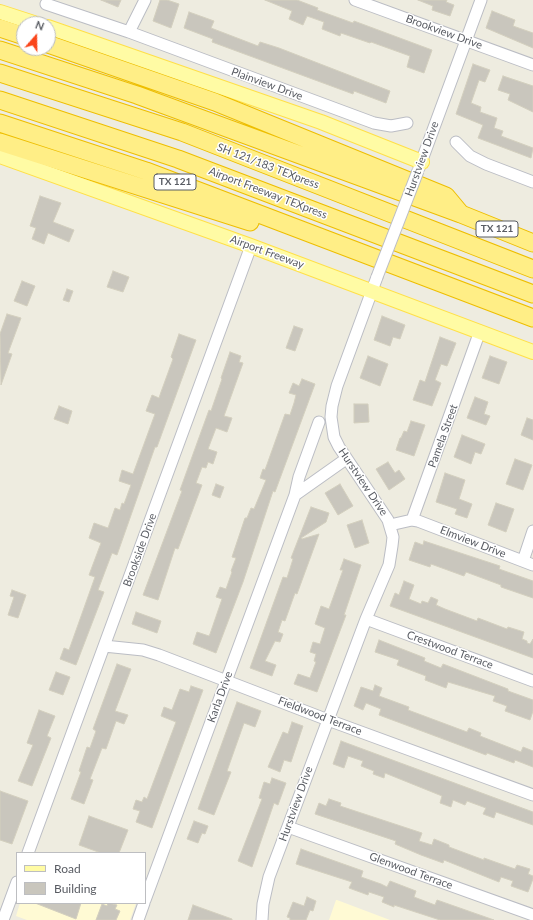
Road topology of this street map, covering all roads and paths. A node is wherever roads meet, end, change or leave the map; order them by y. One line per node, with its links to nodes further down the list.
1 (144, 0): 9 (street)
2 (355, 0): 11 (street, Brookview Drive)
3 (480, 0): 11 (street, Hurstview Drive)
4 (46, 4): 9 (street, Plainview Drive)
5 (0, 12): 6 (main road)
6 (16, 17)
7 (0, 28): 10 (highway)
8 (56, 31): 22 (main road)
9 (129, 32): 18 (street, Plainview Drive)
10 (16, 33)
11 (466, 40): 14 (street, Brookview Drive); 22 (street, Hurstview Drive)
12 (56, 47): 24 (highway)
13 (0, 50): 24 (highway, TX 121)
14 (533, 65)
15 (0, 73): 28 (highway, SH 121/183 TEXpress)
16 (0, 100): 30 (highway, Airport Freeway TEXpress)
17 (0, 123): 27 (highway, TX 121)
18 (406, 123)
19 (0, 142): 27 (highway)
20 (456, 142): 23 (street)
21 (0, 156): 26 (main road, Airport Freeway)
22 (420, 166): 29 (street, Hurstview Drive, bridge)
23 (533, 182)
24 (461, 214): 25 (highway, TX 121)
25 (533, 243)
26 (251, 246): 29 (main road, Airport Freeway); 42 (street, Brookside Drive)
27 (347, 248): 31 (highway, TX 121)
28 (533, 269)
29 (372, 291): 32 (main road, Airport Freeway); 35 (street, Hurstview Drive)
30 (533, 294)
31 (533, 318)
32 (480, 331): 33 (main road, Airport Freeway); 37 (street, Pamela Street)
33 (533, 352)
34 (320, 422): 36 (street, Karla Drive)
35 (346, 459): 36 (street); 38 (street, Hurstview Drive)
36 (295, 495): 43 (street, Karla Drive)
37 (412, 520): 38 (street); 40 (street, Elmview Drive)
38 (390, 525): 41 (street, Hurstview Drive)
39 (533, 531): 40 (street)
40 (528, 563)
41 (366, 619): 44 (street, Crestwood Terrace); 45 (street, Hurstview Drive)
42 (104, 646): 43 (street, Fieldwood Terrace); 48 (street, Brookside Drive)
43 (226, 680): 45 (street, Fieldwood Terrace); 50 (street, Karla Drive)
44 (533, 681)
45 (328, 720): 46 (street, Fieldwood Terrace); 47 (street, Hurstview Drive)
46 (533, 795)
47 (288, 826): 52 (street, Glenwood Terrace); 55 (street, Hurstview Drive)
48 (28, 852)
49 (16, 885): 53 (street)
50 (146, 897)
51 (144, 904): 54 (street)
52 (533, 915)
53 (3, 920)
54 (138, 920)
55 (262, 920)

